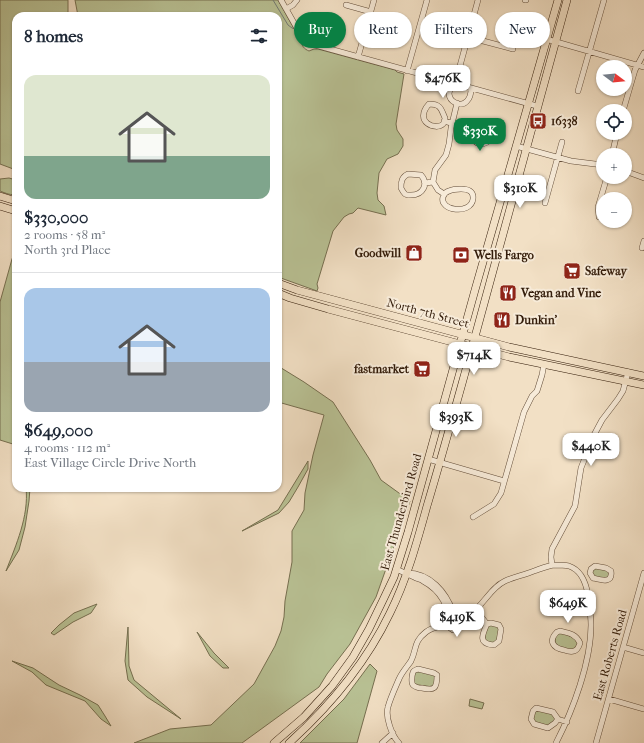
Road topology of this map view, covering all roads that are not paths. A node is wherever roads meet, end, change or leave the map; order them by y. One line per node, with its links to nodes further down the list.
1 (282, 0): 10 (street)
2 (297, 0): 10 (street)
3 (374, 0): 11 (street)
4 (427, 0): 26 (street)
5 (478, 0): 12 (street)
6 (558, 0): 13 (main road, East Thunderbird Road)
7 (567, 0): 16 (main road, East Thunderbird Road)
8 (604, 0): 21 (street)
9 (346, 4): 11 (street)
10 (286, 9): 23 (street)
11 (371, 12)
12 (475, 12)
13 (550, 26)
14 (550, 40): 16 (street)
15 (487, 42): 20 (street)
16 (555, 42): 21 (street); 33 (main road, East Thunderbird Road)
17 (361, 48): 23 (street)
18 (464, 48): 27 (street)
19 (544, 48): 31 (main road, East Thunderbird Road)
20 (513, 49)
21 (589, 51): 24 (street); 29 (street)
22 (644, 53): 24 (street)
23 (358, 57): 26 (street)
24 (637, 65): 25 (street); 32 (street)
25 (644, 67)
26 (407, 71): 27 (street)
27 (453, 84): 28 (street); 30 (street)
28 (472, 88): 30 (street); 31 (street)
29 (578, 91)
30 (457, 103): 35 (street)
31 (528, 104): 33 (street); 38 (main road, East Thunderbird Road)
32 (625, 104)
33 (537, 106): 39 (main road, East Thunderbird Road)
34 (444, 121): 34 (street); 35 (street)
35 (452, 124): 36 (street); 44 (street)
36 (473, 130): 36 (street)
37 (562, 142): 40 (street)
38 (516, 146): 39 (street); 56 (main road, East Thunderbird Road)
39 (526, 149): 40 (street); 57 (main road, East Thunderbird Road)
40 (558, 158): 41 (street); 49 (street)
41 (596, 164)
42 (632, 174): 43 (street)
43 (644, 178)
44 (433, 182): 45 (street); 46 (street)
45 (425, 183): 45 (street)
46 (444, 194): 46 (street)
47 (0, 196): 48 (main road)
48 (12, 200)
49 (545, 204)
50 (0, 206): 51 (main road)
51 (12, 210)
52 (644, 241): 53 (street)
53 (642, 248)
54 (282, 284): 56 (main road, North 7th Street)
55 (282, 295): 58 (main road, North 7th Street)
56 (463, 334): 57 (main road, North 7th Street); 58 (main road, East Thunderbird Road)
57 (475, 337): 59 (main road, East Thunderbird Road); 62 (main road, North 7th Street)
58 (460, 344): 59 (main road, North 7th Street); 61 (main road, East Thunderbird Road)
59 (472, 347): 60 (main road, North 7th Street); 67 (main road, East Thunderbird Road)
60 (544, 364): 64 (main road, North 7th Street); 70 (street)
61 (452, 371): 66 (main road, East Thunderbird Road); 67 (main road)
62 (628, 372): 63 (main road, North 7th Street); 64 (street)
63 (644, 376)
64 (626, 381): 65 (main road, North 7th Street); 72 (street)
65 (644, 384)
66 (443, 407): 67 (main road); 68 (main road, East Thunderbird Road)
67 (453, 415): 69 (main road, East Thunderbird Road)
68 (428, 459): 69 (street); 73 (main road, East Thunderbird Road)
69 (440, 462): 70 (street); 74 (main road, East Thunderbird Road)
70 (504, 481): 71 (street)
71 (473, 517)
72 (552, 565): 77 (street); 79 (street)
73 (396, 570): 74 (street); 94 (main road, East Thunderbird Road)
74 (407, 573): 78 (street); 95 (main road, East Thunderbird Road)
75 (644, 573): 85 (street, East Roberts Road)
76 (591, 575): 77 (street)
77 (583, 579): 84 (street)
78 (441, 593): 80 (street); 81 (street)
79 (476, 610): 80 (street); 82 (street)
80 (457, 621): 81 (street); 81 (street)
81 (450, 624): 87 (street)
82 (487, 624): 82 (street)
83 (580, 643): 83 (street); 84 (street)
84 (590, 644): 92 (street)
85 (623, 647): 86 (street); 89 (street, East Roberts Road)
86 (644, 653)
87 (406, 668): 88 (street); 93 (street)
88 (413, 672): 88 (street)
89 (609, 699): 90 (street); 99 (street, East Roberts Road)
90 (644, 709)
91 (558, 719): 91 (street); 92 (street)
92 (567, 722): 98 (street)
93 (393, 733): 96 (street); 97 (street)
94 (274, 743)
95 (289, 743)
96 (382, 743)
97 (399, 743)
98 (556, 743)
99 (596, 743)

